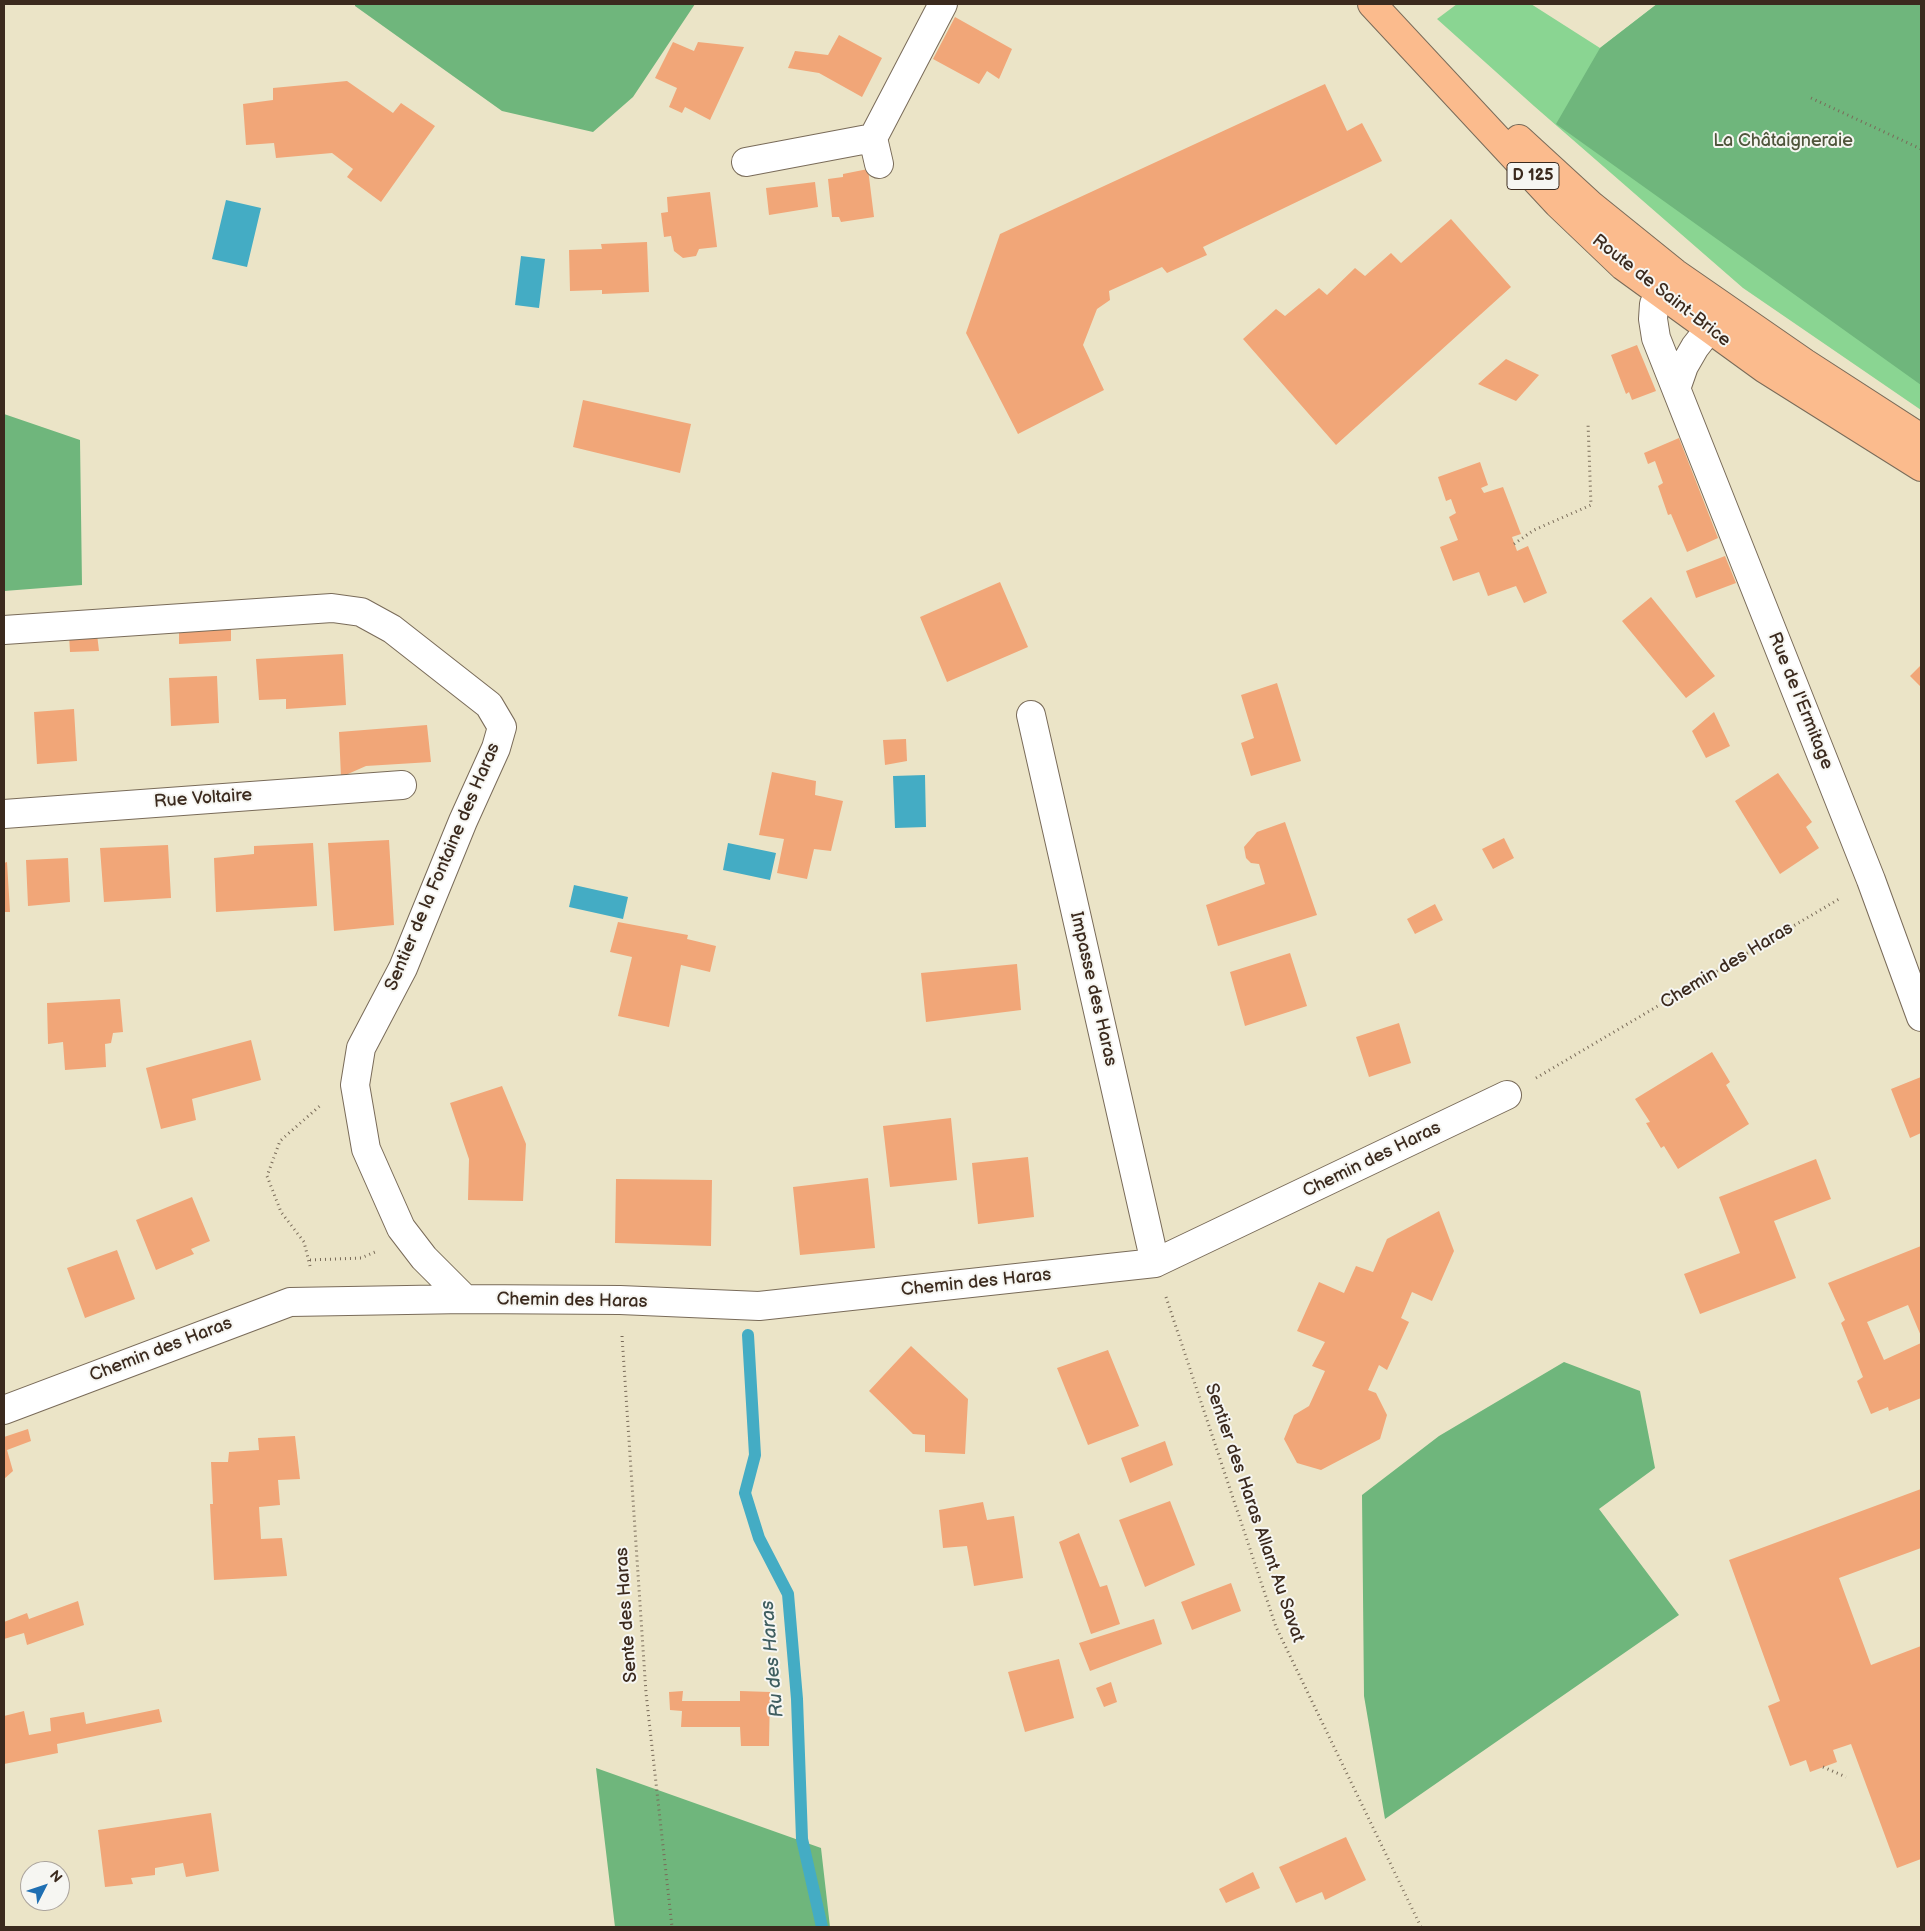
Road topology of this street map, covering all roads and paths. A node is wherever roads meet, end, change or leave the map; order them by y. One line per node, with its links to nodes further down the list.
1 (943, 4): 4 (street)
2 (1372, 4): 8 (main road, Route de Saint-Brice / D 125)
3 (1811, 98): 5 (path)
4 (873, 138): 6 (street); 7 (street)
5 (1921, 149)
6 (746, 162)
7 (879, 164)
8 (1667, 283): 9 (main road, Route de Saint-Brice / D 125); 10 (main road, Route de Saint-Brice / D 125); 11 (street, Rue de l'Ermitage)
9 (1726, 308): 10 (street); 13 (main road, Route de Saint-Brice / D 125)
10 (1709, 330): 11 (street); 14 (main road, Route de Saint-Brice / D 125)
11 (1677, 386): 20 (street, Rue de l'Ermitage)
12 (1588, 423): 15 (path)
13 (1921, 438)
14 (1921, 467)
15 (1514, 544)
16 (4, 630): 22 (street, Sentier de la Fontaine des Haras)
17 (1031, 715): 26 (street, Impasse des Haras)
18 (402, 785): 19 (street, Rue Voltaire)
19 (4, 814)
20 (1871, 880): 21 (street, Rue de l'Ermitage); 23 (path, Chemin des Haras)
21 (1921, 1017)
22 (355, 1085): 24 (street, Sentier de la Fontaine des Haras); 25 (path)
23 (1507, 1095): 26 (street, Chemin des Haras)
24 (401, 1228): 25 (path); 27 (street, Sentier de la Fontaine des Haras)
25 (310, 1260): 29 (path)
26 (1155, 1263): 28 (street, Chemin des Haras); 34 (path, Sentier des Haras Allant Au Savat)
27 (465, 1299): 28 (street, Chemin des Haras); 29 (street, Chemin des Haras)
28 (620, 1300): 33 (path, Sente des Haras)
29 (290, 1302): 30 (street, Chemin des Haras)
30 (4, 1410)
31 (1823, 1767): 32 (path)
32 (1846, 1777)
33 (672, 1927)
34 (1421, 1927)

